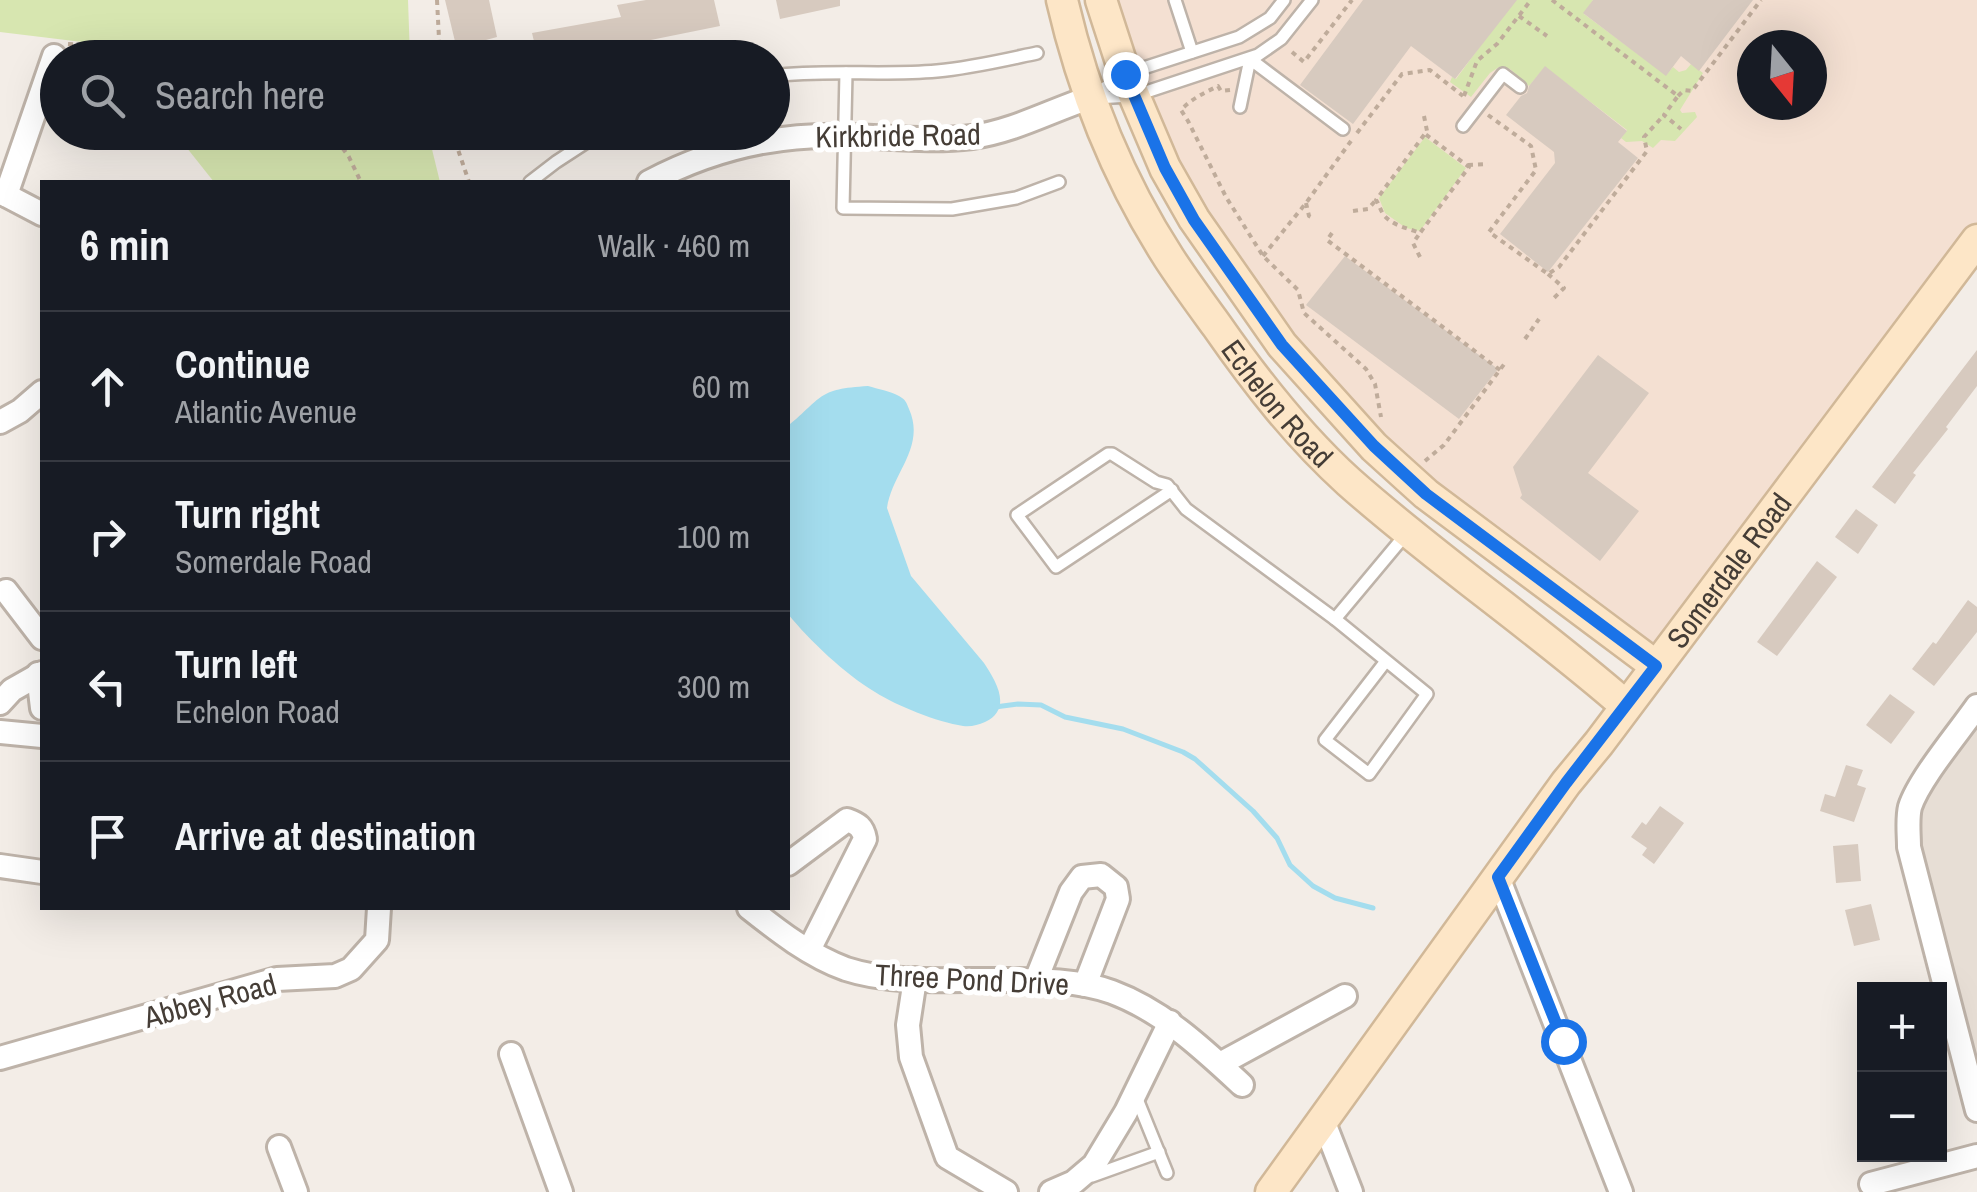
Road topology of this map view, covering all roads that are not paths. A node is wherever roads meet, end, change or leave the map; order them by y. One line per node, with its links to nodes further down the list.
1 (1062, 0): 14 (street, Echelon Road)
2 (1100, 0): 11 (street, Echelon Road)
3 (1175, 0): 6 (lane)
4 (1284, 0): 6 (lane)
5 (1312, 0): 8 (lane)
6 (1192, 52): 11 (lane)
7 (1037, 53): 9 (lane)
8 (1250, 58): 11 (lane); 15 (lane); 17 (lane)
9 (846, 73): 10 (lane); 18 (lane)
10 (790, 74)
11 (1130, 85): 14 (lane); 14 (lane); 36 (street, Echelon Road)
12 (1520, 87): 16 (lane)
13 (40, 94): 25 (street)
14 (1089, 98): 18 (street, Kirkbride Road); 31 (street, Echelon Road)
15 (1240, 106)
16 (1463, 126)
17 (1343, 129)
18 (846, 136): 19 (street, Kirkbride Road); 24 (lane)
19 (790, 138)
20 (574, 150): 22 (lane)
21 (730, 150): 23 (street, Kirkbride Road)
22 (533, 180)
23 (653, 180)
24 (1059, 182)
25 (3, 193): 26 (street)
26 (40, 213)
27 (1977, 240): 36 (street, Somerdale Road)
28 (40, 394): 29 (street)
29 (0, 422)
30 (1172, 490): 30 (lane); 33 (lane)
31 (1408, 531): 33 (lane); 39 (street, Echelon Road)
32 (6, 590): 34 (street)
33 (1335, 619): 35 (lane)
34 (40, 635)
35 (1386, 660): 35 (lane)
36 (1656, 666): 39 (street, Somerdale Road)
37 (40, 673): 38 (street)
38 (0, 703)
39 (1626, 706): 46 (street, Somerdale Road)
40 (1977, 706): 60 (street)
41 (0, 732): 42 (street)
42 (40, 736)
43 (790, 863): 49 (street)
44 (0, 866): 45 (street)
45 (40, 872)
46 (1498, 877): 61 (street, Somerdale Road); 74 (street)
47 (379, 910): 56 (street, Abbey Road)
48 (753, 910): 49 (street, Three Pond Drive)
49 (809, 950): 50 (street, Three Pond Drive)
50 (915, 979): 51 (street, Three Pond Drive); 70 (street)
51 (1036, 980): 52 (street, Three Pond Drive); 52 (street)
52 (1086, 986): 54 (street, Three Pond Drive)
53 (1345, 996): 57 (street)
54 (1170, 1022): 57 (street, Three Pond Drive); 59 (street)
55 (511, 1054): 69 (street)
56 (0, 1058)
57 (1220, 1064): 58 (street, Three Pond Drive)
58 (1242, 1085)
59 (1135, 1093): 63 (lane); 66 (street)
60 (1977, 1110)
61 (1323, 1120): 72 (street, Somerdale Road); 73 (street)
62 (279, 1147): 68 (street)
63 (1158, 1152): 65 (lane); 66 (lane)
64 (1977, 1156): 67 (street)
65 (1168, 1174)
66 (1074, 1182): 71 (street)
67 (1871, 1184)
68 (296, 1192)
69 (562, 1192)
70 (1006, 1192)
71 (1051, 1192)
72 (1271, 1192)
73 (1351, 1192)
74 (1621, 1192)

